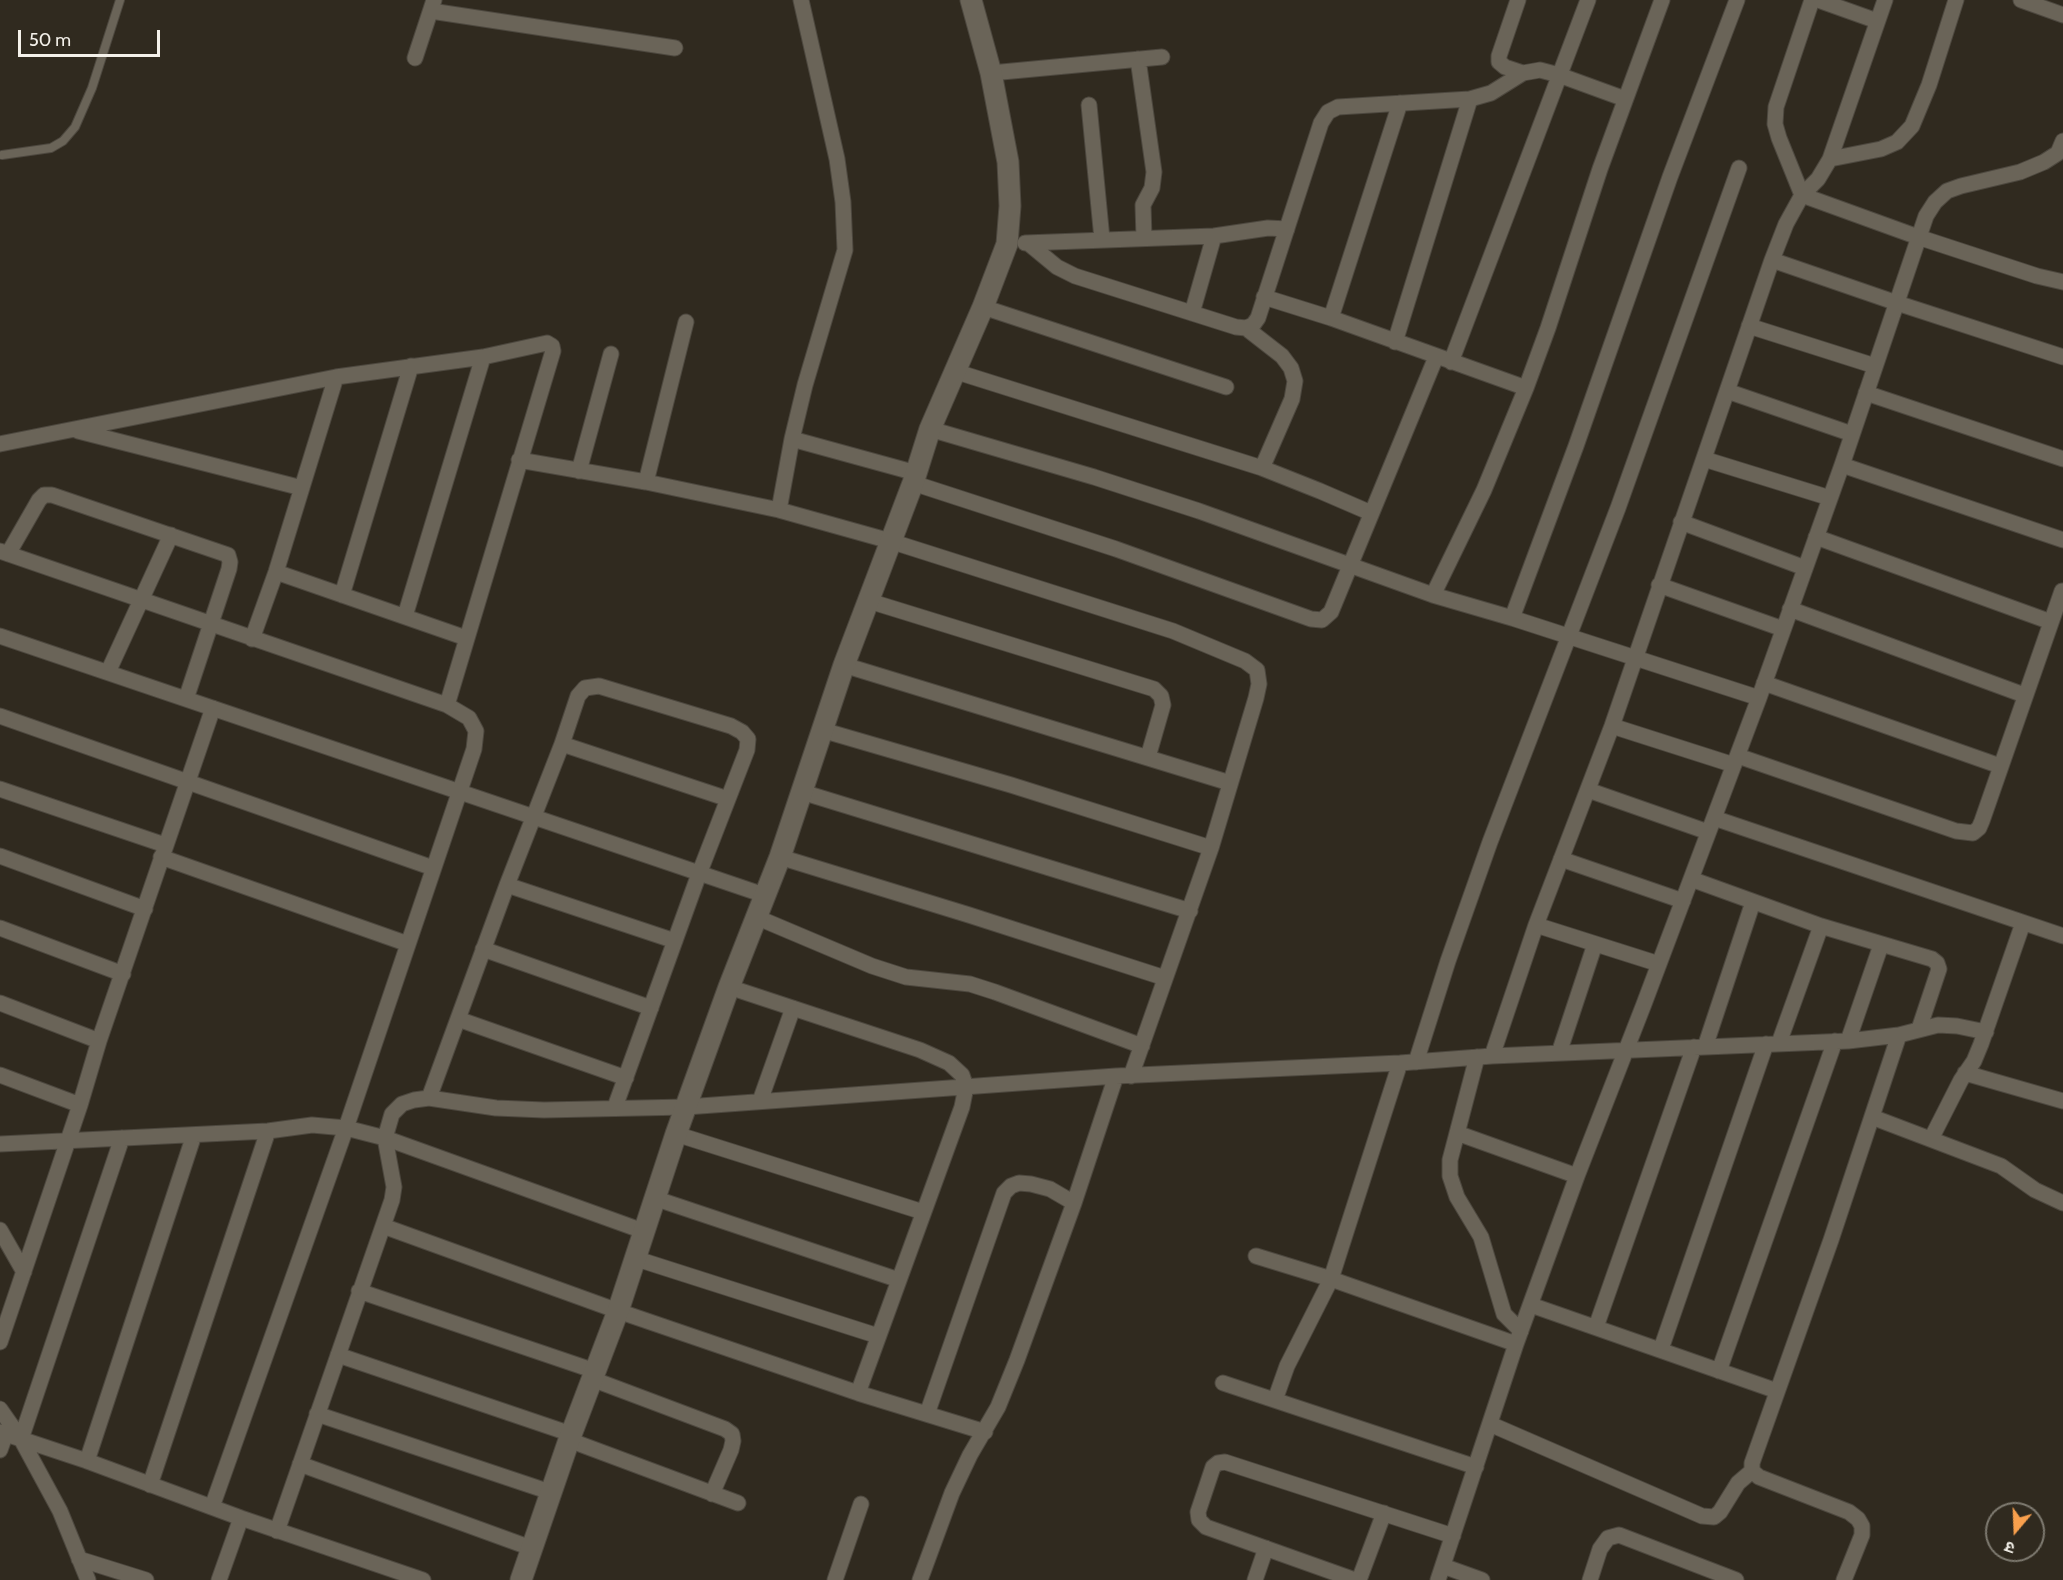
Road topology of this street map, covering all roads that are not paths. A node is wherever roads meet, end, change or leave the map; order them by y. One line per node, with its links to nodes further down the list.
1 (120, 0): 28 (lane)
2 (801, 0): 66 (street)
3 (971, 0): 20 (street)
4 (1518, 0): 21 (street)
5 (1588, 0): 22 (street)
6 (1662, 0): 24 (street)
7 (1737, 0): 97 (street)
8 (1812, 0): 31 (street)
9 (1818, 0): 15 (street)
10 (1885, 0): 15 (street)
11 (1956, 0): 29 (street)
12 (2021, 0): 14 (street)
13 (433, 5): 16 (street); 18 (street)
14 (2063, 15)
15 (1877, 21): 29 (street)
16 (675, 48)
17 (1162, 57): 19 (street)
18 (415, 58)
19 (1138, 59): 20 (street); 35 (street)
20 (991, 73): 38 (street)
21 (1523, 73): 22 (street); 23 (street)
22 (1559, 75): 24 (street); 54 (street)
23 (1470, 99): 25 (street); 49 (street)
24 (1625, 99): 60 (street)
25 (1400, 103): 32 (street); 45 (street)
26 (1089, 105): 36 (street)
27 (2061, 150): 34 (street)
28 (2, 155)
29 (1830, 159): 31 (street)
30 (1739, 168): 102 (street)
31 (1802, 195): 34 (street); 39 (street)
32 (1287, 229): 33 (street); 41 (street)
33 (1214, 236): 35 (street); 44 (street)
34 (1918, 237): 40 (street); 42 (street)
35 (1144, 238): 36 (street)
36 (1102, 239): 37 (street)
37 (1028, 243): 38 (street); 44 (street)
38 (1007, 244): 43 (street)
39 (1772, 260): 42 (street); 47 (street)
40 (2063, 282)
41 (1264, 297): 45 (street); 48 (street)
42 (1897, 303): 53 (street); 56 (street)
43 (983, 307): 57 (street); 59 (street)
44 (1192, 313): 48 (street)
45 (1331, 318): 49 (street)
46 (686, 322): 75 (street)
47 (1749, 326): 56 (street); 61 (street)
48 (1246, 328): 72 (street)
49 (1395, 342): 52 (street)
50 (611, 354): 73 (street)
51 (483, 357): 55 (street); 70 (street); 96 (street)
52 (1436, 357): 54 (street); 79 (street)
53 (2063, 357)
54 (1451, 362): 60 (street)
55 (411, 366): 58 (street); 91 (street)
56 (1875, 366): 62 (street)
57 (954, 371): 64 (street); 72 (street)
58 (336, 377): 63 (street); 76 (street)
59 (1226, 387)
60 (1526, 388): 92 (street)
61 (1727, 391): 65 (street); 68 (street)
62 (1866, 393): 65 (street); 69 (street)
63 (73, 429): 67 (street); 76 (street)
64 (930, 429): 74 (street); 86 (street)
65 (1852, 434): 71 (street)
66 (792, 439): 74 (street); 78 (street)
67 (0, 444)
68 (1704, 459): 77 (street); 80 (street)
69 (2063, 459)
70 (519, 460): 73 (street); 103 (street)
71 (1842, 465): 77 (street); 83 (street)
72 (1262, 468): 79 (street)
73 (579, 471): 75 (street)
74 (915, 478): 84 (street); 86 (street)
75 (646, 482): 78 (street)
76 (302, 488): 88 (street)
77 (1830, 498): 82 (street)
78 (779, 510): 84 (street)
79 (1371, 513): 86 (street)
80 (1681, 522): 87 (street); 89 (street)
81 (171, 535): 85 (street); 93 (street); 99 (street)
82 (1816, 537): 87 (street); 98 (street)
83 (2063, 540)
84 (890, 541): 94 (street); 122 (street)
85 (4, 553): 93 (street)
86 (1350, 565): 92 (street)
87 (1805, 568): 95 (street)
88 (276, 572): 91 (street); 104 (street)
89 (1659, 585): 100 (street); 105 (street)
90 (2062, 591): 98 (street)
91 (342, 595): 96 (street)
92 (1433, 595): 97 (street)
93 (142, 600): 99 (street); 107 (street)
94 (869, 601): 106 (street); 118 (street)
95 (1790, 609): 100 (street); 109 (street)
96 (405, 616): 103 (street)
97 (1512, 618): 102 (street)
98 (2051, 622): 109 (street)
99 (210, 624): 104 (street); 111 (street)
100 (1783, 629): 108 (street)
101 (0, 636): 107 (street)
102 (1569, 636): 105 (street); 174 (street)
103 (466, 638): 112 (street)
104 (252, 639): 112 (street)
105 (1636, 657): 110 (street); 115 (street)
106 (844, 665): 116 (street); 118 (street)
107 (108, 672): 111 (street)
108 (1764, 683): 110 (street); 120 (street)
109 (2024, 695): 120 (street)
110 (1759, 698): 119 (street)
111 (186, 699): 113 (street)
112 (447, 705): 126 (street)
113 (213, 708): 121 (street); 126 (street)
114 (0, 716): 121 (street)
115 (1612, 726): 119 (street); 124 (street)
116 (822, 730): 125 (street); 130 (street)
117 (562, 744): 127 (street); 127 (street); 128 (street)
118 (1148, 757): 122 (street)
119 (1736, 761): 120 (street); 129 (street)
120 (2000, 766)
121 (188, 781): 131 (street); 135 (street)
122 (1230, 783): 130 (street)
123 (0, 789): 131 (street)
124 (1588, 790): 129 (street); 134 (street)
125 (802, 792): 133 (street); 143 (street)
126 (459, 793): 128 (street); 135 (street)
127 (728, 799): 136 (street)
128 (534, 816): 136 (street); 138 (street)
129 (1711, 825): 137 (street); 145 (street)
130 (1211, 848): 143 (street)
131 (163, 851): 142 (street); 151 (street)
132 (0, 856): 142 (street)
133 (780, 857): 139 (street); 157 (street)
134 (1561, 859): 140 (street); 146 (street)
135 (433, 868): 151 (street)
136 (699, 873): 139 (street); 150 (street)
137 (1691, 879): 140 (street); 141 (street)
138 (507, 885): 150 (street); 154 (street)
139 (764, 895): 144 (street)
140 (1683, 901): 155 (street)
141 (1753, 902): 147 (street); 170 (street)
142 (145, 909): 156 (street)
143 (1190, 911): 157 (street)
144 (756, 917): 158 (street); 169 (street)
145 (2023, 923): 149 (street); 164 (street)
146 (1536, 925): 152 (street); 173 (street)
147 (1821, 926): 153 (street); 168 (street)
148 (0, 928): 156 (street)
149 (2063, 936)
150 (675, 941): 160 (street)
151 (408, 944): 188 (street)
152 (1594, 944): 155 (street); 172 (street)
153 (1881, 945): 163 (street); 167 (street)
154 (483, 949): 160 (street); 162 (street)
155 (1659, 964): 171 (street)
156 (123, 974): 166 (street)
157 (1165, 978): 169 (street)
158 (729, 987): 161 (street); 186 (street)
159 (0, 1003): 166 (street)
160 (651, 1008): 179 (street)
161 (793, 1008): 180 (street); 182 (street)
162 (458, 1020): 179 (street); 181 (street)
163 (1919, 1029): 164 (street); 165 (street)
164 (1986, 1032): 176 (street)
165 (1899, 1035): 167 (street); 187 (street)
166 (99, 1041): 184 (street)
167 (1841, 1041): 168 (street); 220 (street)
168 (1773, 1044): 170 (street); 218 (street)
169 (1142, 1046): 178 (street)
170 (1700, 1047): 171 (street); 214 (street)
171 (1626, 1050): 172 (street); 198 (street)
172 (1559, 1053): 173 (street)
173 (1484, 1056): 174 (street); 190 (street)
174 (1416, 1062): 175 (street)
175 (1400, 1063): 178 (street); 209 (street)
176 (1965, 1073): 183 (street); 195 (street)
177 (0, 1075): 184 (street)
178 (1124, 1076): 180 (street); 200 (street)
179 (626, 1078): 185 (street)
180 (966, 1087): 182 (street); 202 (street)
181 (429, 1098): 185 (street); 194 (street)
182 (760, 1101): 186 (street)
183 (2063, 1101)
184 (80, 1105): 196 (street)
185 (615, 1107): 186 (street)
186 (686, 1107): 191 (street)
187 (1872, 1117): 195 (street); 223 (street)
188 (346, 1128): 189 (street); 194 (street); 244 (street)
189 (268, 1131): 192 (street); 239 (street)
190 (1457, 1133): 198 (street); 216 (street)
191 (676, 1134): 199 (street); 202 (street)
192 (194, 1135): 193 (street); 235 (street)
193 (122, 1138): 196 (street); 233 (street)
194 (385, 1138): 203 (street); 205 (street)
195 (1931, 1139): 201 (street)
196 (68, 1141): 197 (street); 208 (street)
197 (0, 1144)
198 (1577, 1176): 212 (street)
199 (654, 1197): 205 (street); 210 (street)
200 (1074, 1203): 228 (street); 231 (street)
201 (2063, 1203)
202 (923, 1212): 210 (street)
203 (383, 1226): 211 (street); 213 (street)
204 (0, 1230): 208 (street)
205 (643, 1231): 207 (street)
206 (1256, 1256): 209 (street)
207 (634, 1258): 213 (street); 215 (street)
208 (24, 1272): 217 (street)
209 (1331, 1279): 216 (street); 225 (street)
210 (899, 1280): 215 (street)
211 (359, 1291): 219 (street); 221 (street)
212 (1531, 1305): 214 (street); 216 (street)
213 (618, 1311): 221 (street); 224 (street)
214 (1596, 1327): 218 (street)
215 (878, 1336): 224 (street)
216 (1518, 1338): 229 (street)
217 (0, 1342)
218 (1661, 1349): 220 (street)
219 (338, 1355): 227 (street); 232 (street)
220 (1719, 1371): 223 (street)
221 (593, 1375): 232 (street); 241 (street)
222 (1223, 1383): 225 (street)
223 (1777, 1391): 238 (street)
224 (858, 1394): 228 (street)
225 (1275, 1400): 237 (street)
226 (0, 1409): 233 (street)
227 (317, 1414): 236 (street); 240 (street)
228 (927, 1414): 231 (street)
229 (1490, 1424): 237 (street); 238 (street)
230 (3, 1432): 233 (street); 234 (street)
231 (985, 1432): 259 (street)
232 (570, 1437): 240 (street); 241 (street)
233 (21, 1439): 235 (street); 251 (street)
234 (0, 1450)
235 (87, 1461): 239 (street)
236 (300, 1464): 247 (street); 249 (street)
237 (1476, 1467): 248 (street)
238 (1752, 1471): 266 (street)
239 (150, 1485): 244 (street)
240 (550, 1492): 249 (street)
241 (712, 1494): 242 (street)
242 (738, 1503)
243 (861, 1504): 258 (street)
244 (212, 1507): 246 (street)
245 (1384, 1513): 248 (street); 250 (street); 262 (street)
246 (241, 1518): 247 (street); 255 (street)
247 (277, 1531): 256 (street)
248 (1453, 1536): 252 (street)
249 (531, 1548): 257 (street)
250 (1266, 1548): 260 (street); 261 (street)
251 (79, 1558): 253 (street); 254 (street)
252 (1440, 1573): 263 (street)
253 (88, 1580)
254 (146, 1580)
255 (219, 1580)
256 (423, 1580)
257 (521, 1580)
258 (835, 1580)
259 (920, 1580)
260 (1255, 1580)
261 (1355, 1580)
262 (1359, 1580)
263 (1482, 1580)
264 (1590, 1580): 265 (street)
265 (1736, 1580)
266 (1844, 1580)

